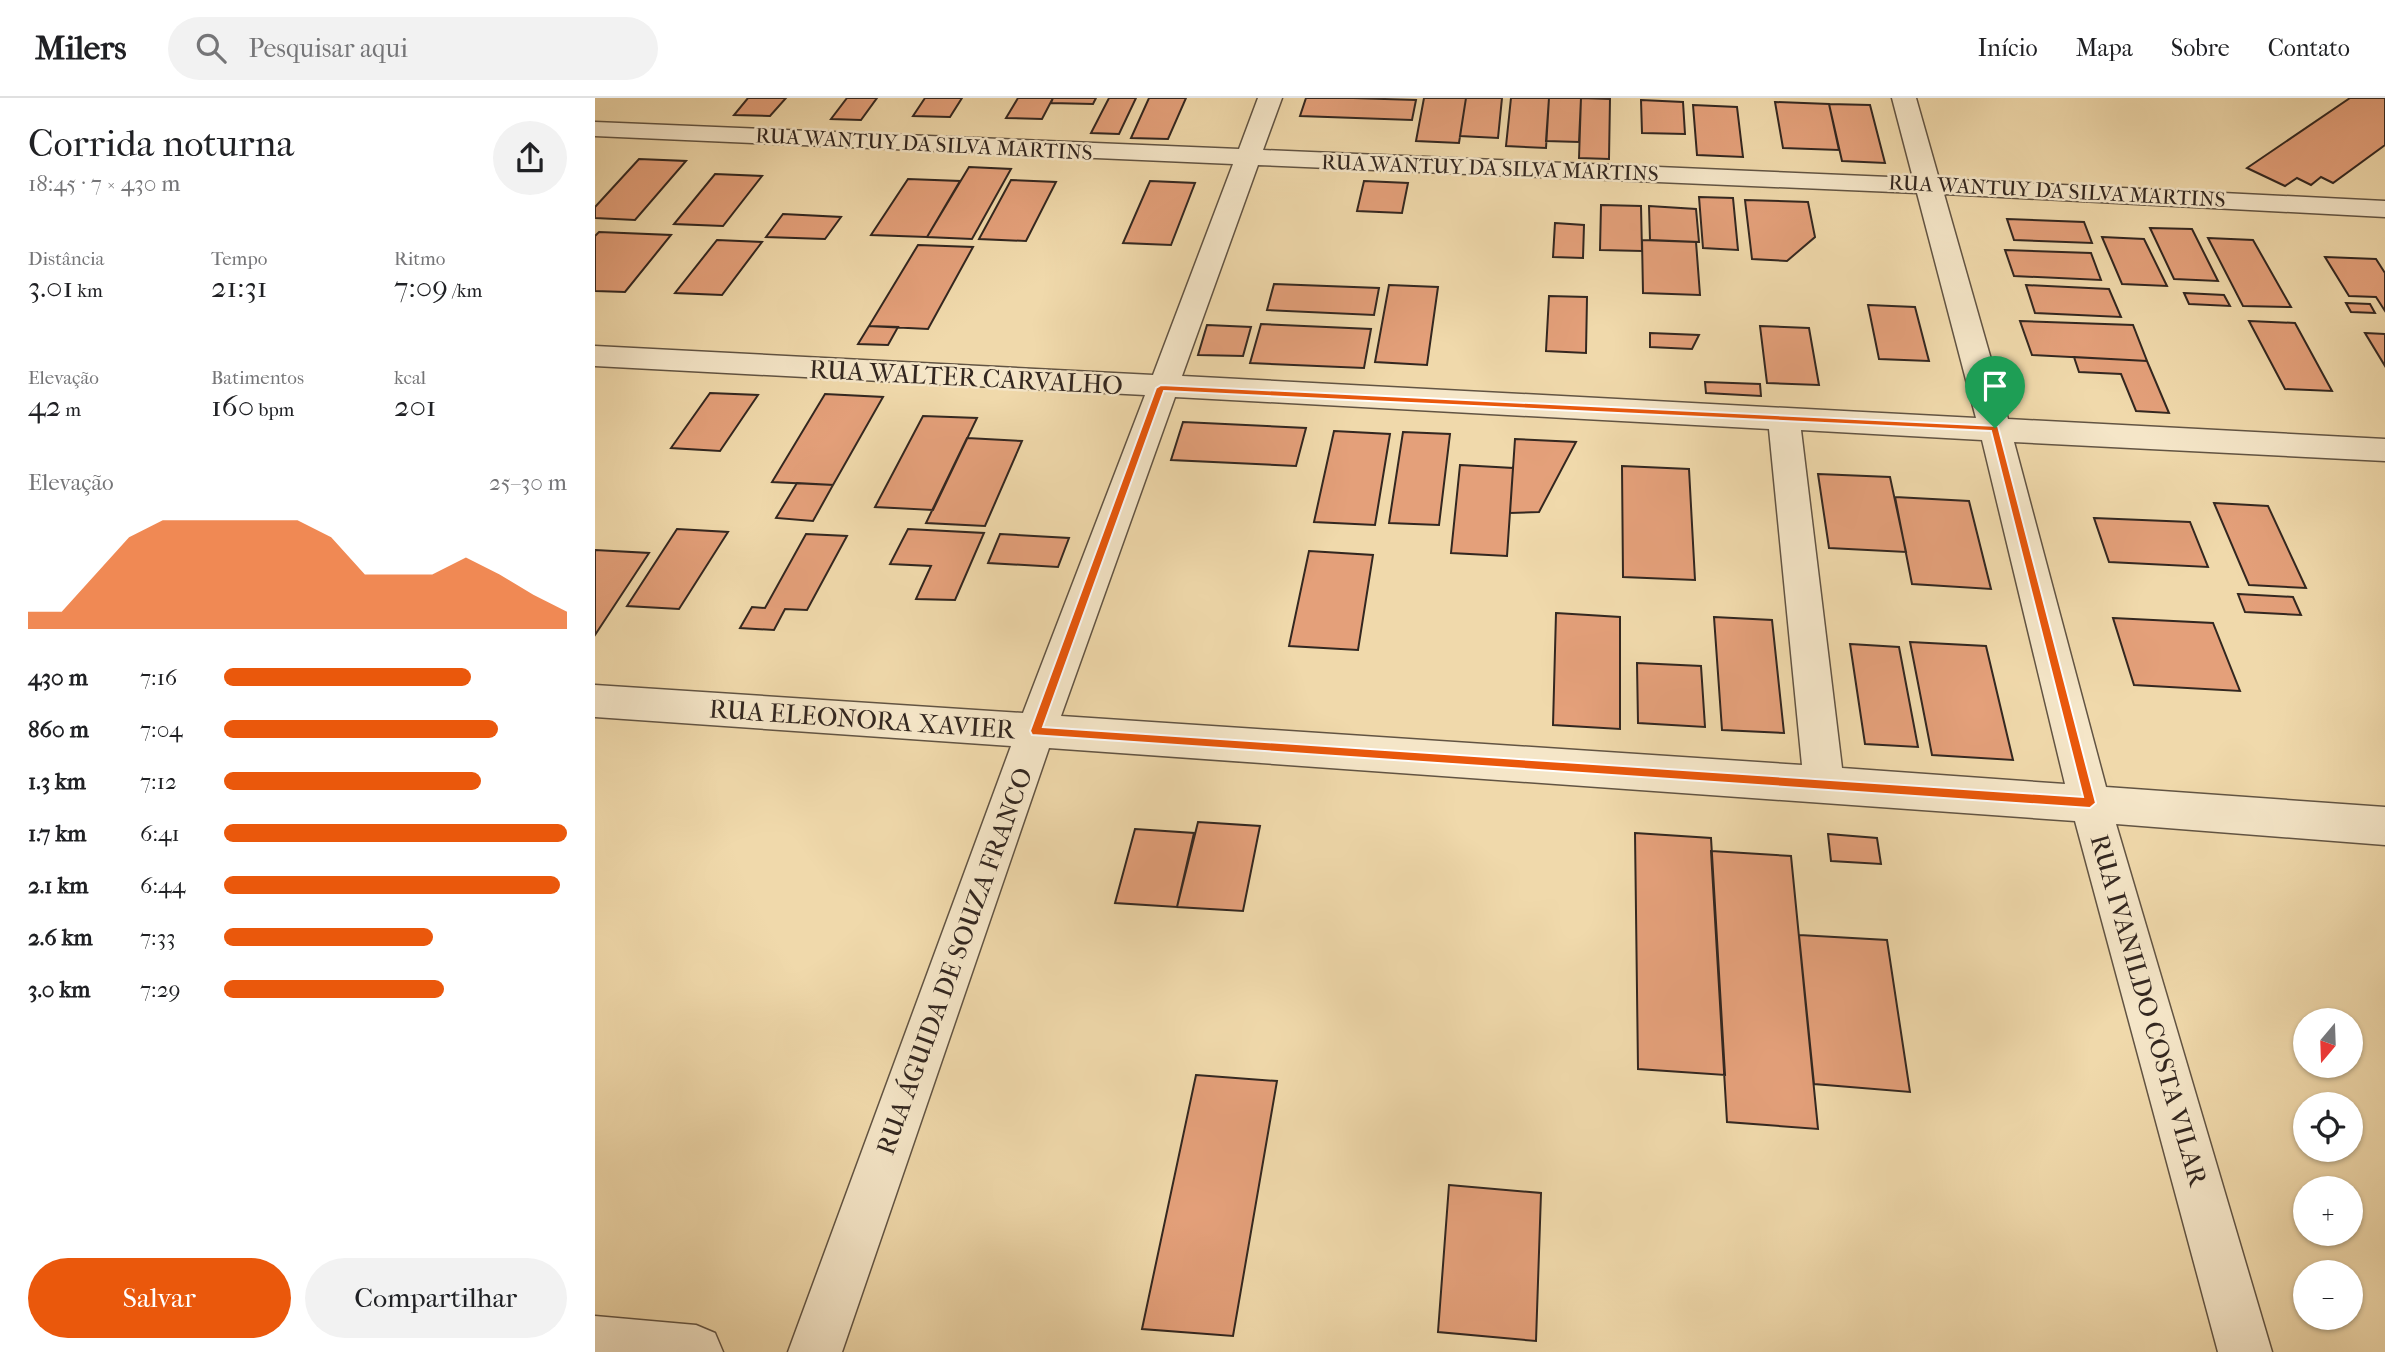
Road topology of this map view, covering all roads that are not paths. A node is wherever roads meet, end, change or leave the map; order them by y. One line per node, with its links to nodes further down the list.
1 (1270, 98): 4 (street, RUA ÁGUIDA DE SOUZA FRANCO)
2 (1904, 98): 5 (street, RUA IVANILDO COSTA VILAR)
3 (595, 129): 4 (street, RUA WANTUY DA SILVA MARTINS)
4 (1248, 159): 5 (street, RUA WANTUY DA SILVA MARTINS); 8 (street, RUA ÁGUIDA DE SOUZA FRANCO)
5 (1927, 184): 6 (street, RUA WANTUY DA SILVA MARTINS); 10 (street, RUA IVANILDO COSTA VILAR)
6 (2385, 209)
7 (595, 356): 8 (street, RUA WALTER CARVALHO)
8 (1161, 388): 9 (street, RUA WALTER CARVALHO); 13 (street, RUA ÁGUIDA DE SOUZA FRANCO)
9 (1784, 418): 10 (street, RUA WALTER CARVALHO); 14 (street)
10 (1995, 428): 11 (street, RUA WALTER CARVALHO); 15 (street, RUA IVANILDO COSTA VILAR)
11 (2385, 450)
12 (595, 701): 13 (street, RUA ELEONORA XAVIER)
13 (1036, 731): 14 (street, RUA ELEONORA XAVIER); 19 (street, RUA ÁGUIDA DE SOUZA FRANCO)
14 (1824, 784): 15 (street, RUA ELEONORA XAVIER)
15 (2090, 803): 16 (street, RUA ELEONORA XAVIER); 20 (street, RUA IVANILDO COSTA VILAR)
16 (2385, 826)
17 (595, 1343): 18 (street)
18 (696, 1352)
19 (815, 1352)
20 (2245, 1352)

